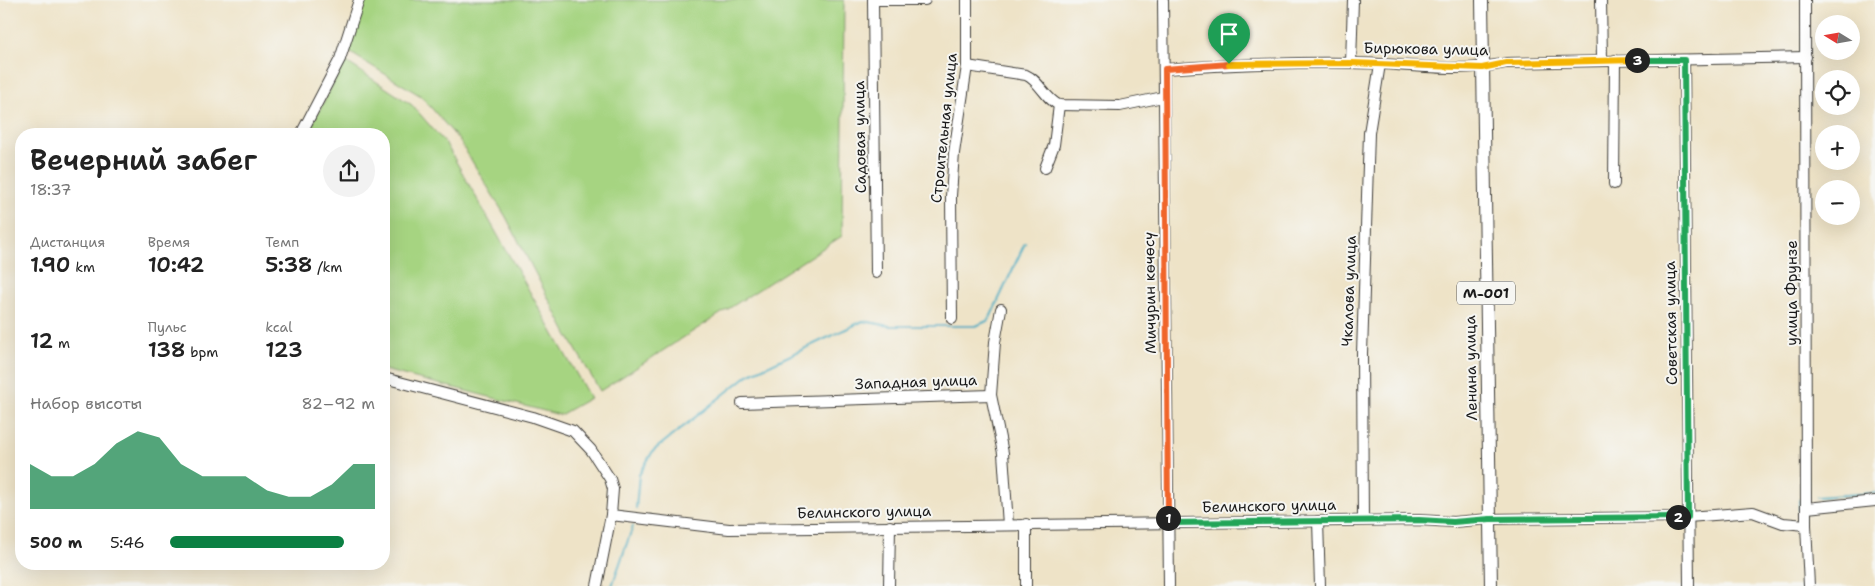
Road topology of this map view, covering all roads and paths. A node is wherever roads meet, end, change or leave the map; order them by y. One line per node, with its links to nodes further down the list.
1 (359, 0): 21 (street)
2 (873, 0): 3 (street); 24 (street, Садовая улица)
3 (925, 0)
4 (967, 0): 16 (street, Строительная улица)
5 (1163, 0): 18 (street, Мичурин көчөсү)
6 (1353, 0): 14 (street)
7 (1482, 0): 17 (main road, Ленина улица / М-001)
8 (1601, 0): 11 (street)
9 (1805, 0): 10 (street, улица Фрунзе)
10 (1806, 57): 13 (street, Бирюкова улица); 31 (street, улица Фрунзе)
11 (1602, 60): 12 (street, Бирюкова улица); 17 (street, Бирюкова улица)
12 (1615, 60): 13 (street, Бирюкова улица); 23 (street)
13 (1684, 60): 33 (street, Советская улица)
14 (1351, 63): 15 (street, Бирюкова улица); 18 (street, Бирюкова улица)
15 (1380, 64): 17 (street, Бирюкова улица); 35 (street, Чкалова улица)
16 (966, 66): 20 (street); 26 (street, Строительная улица)
17 (1482, 68): 34 (main road, Ленина улица / М-001)
18 (1165, 69): 19 (street, Мичурин көчөсү)
19 (1164, 97): 20 (street); 37 (street, Мичурин көчөсү)
20 (1059, 105): 22 (street)
21 (304, 128)
22 (1045, 168)
23 (1614, 184)
24 (876, 274)
25 (1001, 309): 28 (street)
26 (952, 319)
27 (390, 380): 32 (street)
28 (991, 395): 29 (street, Западная улица); 39 (street, Западная улица)
29 (742, 403)
30 (1875, 501): 31 (street)
31 (1807, 508): 40 (street, улица Фрунзе)
32 (611, 515): 41 (street, Белинского улица); 42 (street)
33 (1688, 517): 34 (street, Белинского улица); 40 (street, Белинского улица); 48 (street, Советская улица)
34 (1490, 519): 35 (street, Белинского улица); 47 (main road, Ленина улица / М-001)
35 (1363, 520): 36 (street, Белинского улица)
36 (1318, 521): 37 (street, Белинского улица); 46 (street)
37 (1168, 523): 38 (street, Белинского улица); 45 (street, Мичурин көчөсү)
38 (1026, 524): 39 (street, Белинского улица); 44 (street)
39 (1008, 525): 41 (street, Белинского улица)
40 (1806, 525): 49 (street, улица Фрунзе)
41 (890, 526): 43 (street)
42 (598, 586)
43 (889, 586)
44 (1026, 586)
45 (1169, 586)
46 (1320, 586)
47 (1491, 586)
48 (1689, 586)
49 (1809, 586)

